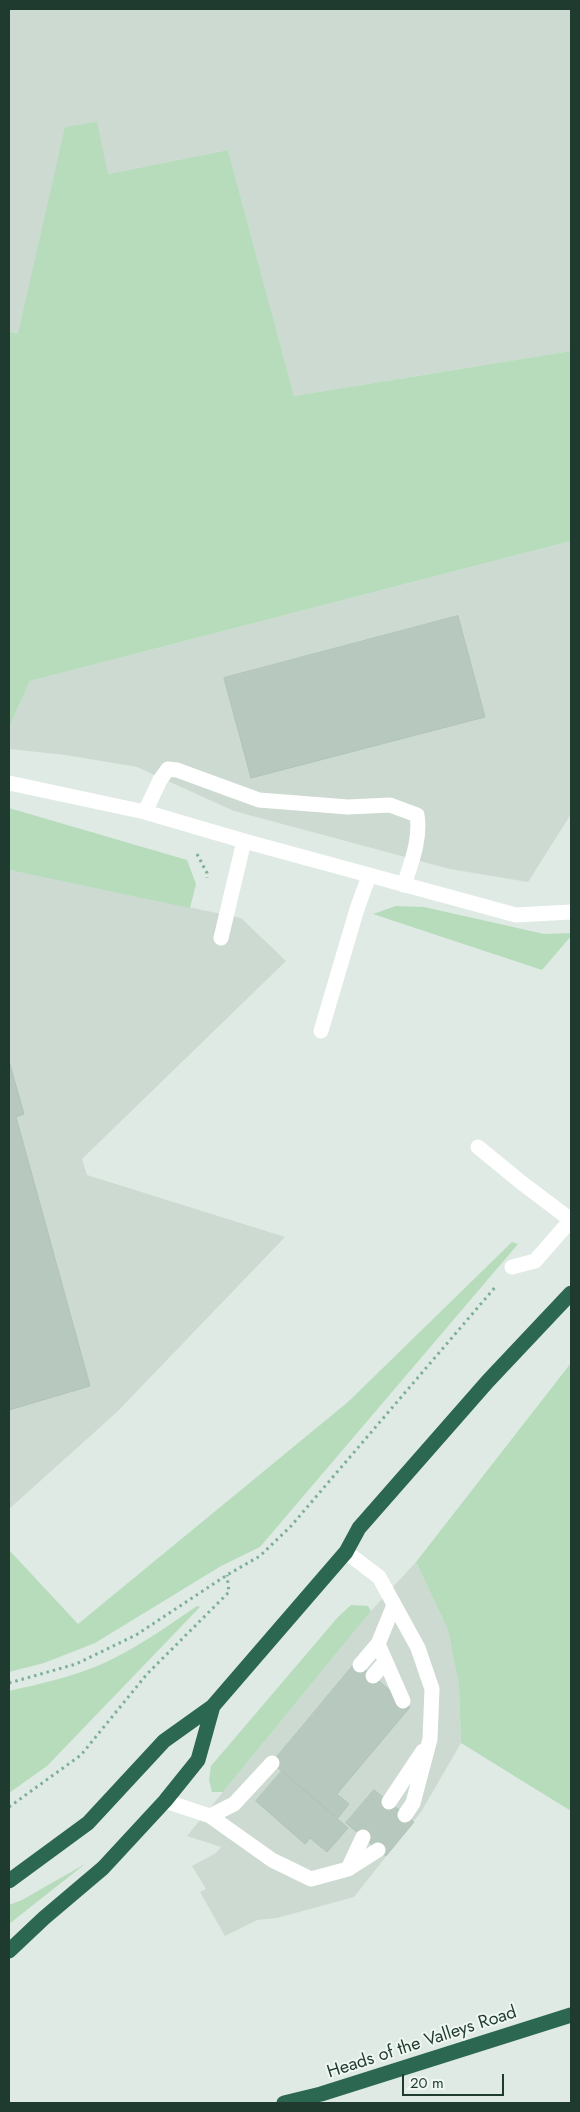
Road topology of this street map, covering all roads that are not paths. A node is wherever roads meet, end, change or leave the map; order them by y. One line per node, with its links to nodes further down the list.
1 (9, 782): 2 (street)
2 (145, 812): 3 (street); 5 (street)
3 (244, 841): 4 (street); 7 (street)
4 (369, 876): 5 (street); 8 (street)
5 (404, 885): 6 (street)
6 (571, 912)
7 (222, 938)
8 (321, 1031)
9 (478, 1147): 10 (street)
10 (571, 1220): 11 (street)
11 (512, 1267)
12 (571, 1293): 13 (highway)
13 (346, 1552): 14 (street); 20 (highway)
14 (394, 1605): 15 (street); 21 (street)
15 (378, 1644): 16 (street); 17 (street)
16 (385, 1662): 18 (street); 19 (street)
17 (360, 1665)
18 (373, 1676)
19 (403, 1701)
20 (213, 1706): 23 (highway); 30 (highway)
21 (430, 1739): 24 (street); 25 (street)
22 (272, 1763): 26 (street)
23 (165, 1802): 26 (street); 31 (highway)
24 (389, 1802)
25 (405, 1815)
26 (210, 1816): 29 (street)
27 (363, 1837): 29 (street)
28 (378, 1850): 29 (street)
29 (348, 1869)
30 (9, 1881)
31 (9, 1951)
32 (571, 2015): 33 (highway, Heads of the Valleys Road)
33 (284, 2103)

